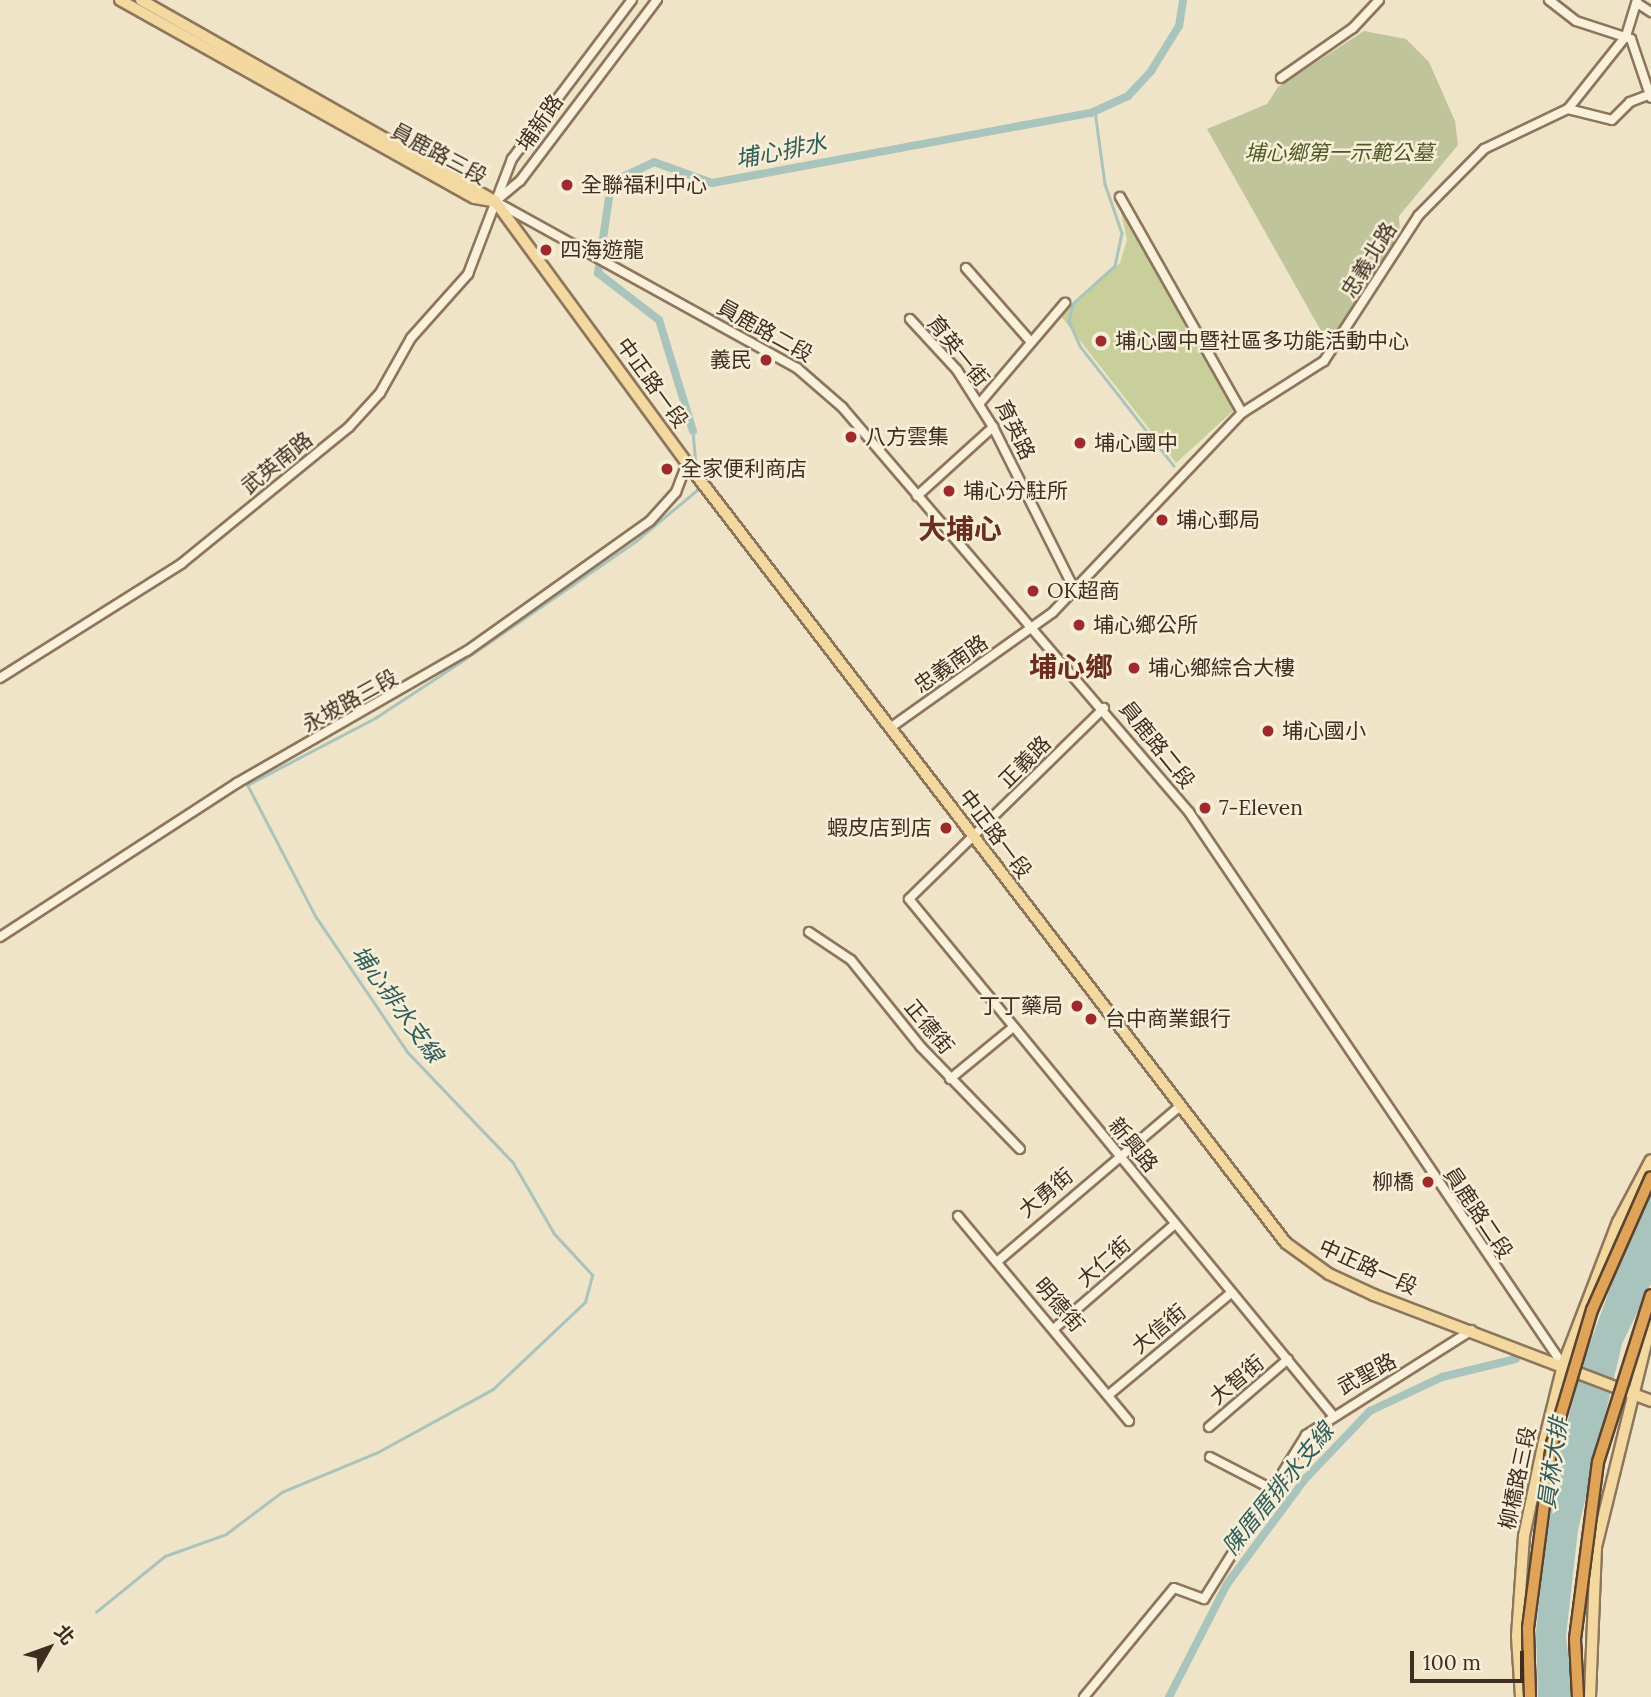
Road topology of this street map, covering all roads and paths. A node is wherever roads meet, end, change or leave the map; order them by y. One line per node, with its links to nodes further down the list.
1 (120, 0): 14 (main road, 員鹿路三段)
2 (141, 0): 14 (main road, 員鹿路三段)
3 (632, 0): 14 (street, 埔新路)
4 (657, 0): 14 (street, 埔新路)
5 (1379, 0): 10 (street)
6 (1549, 0): 9 (street)
7 (1637, 1): 8 (street); 9 (street, 忠義北路)
8 (1651, 12)
9 (1626, 36): 11 (street); 12 (street, 忠義北路)
10 (1281, 78)
11 (1650, 95): 12 (street)
12 (1568, 109): 20 (street, 忠義北路)
13 (1120, 197): 20 (street)
14 (495, 201): 22 (main road, 中正路一段); 23 (street, 員鹿路二段); 26 (street, 武英南路)
15 (966, 268): 18 (street)
16 (1065, 303): 18 (street, 育英路)
17 (910, 319): 19 (street, 育英一街)
18 (1031, 342): 19 (street, 育英路)
19 (979, 404): 21 (street, 育英路)
20 (1242, 413): 24 (street, 忠義北路)
21 (993, 427): 23 (street); 24 (street, 育英路)
22 (687, 463): 28 (main road, 中正路一段); 32 (street, 永坡路三段)
23 (917, 496): 25 (street, 員鹿路二段)
24 (1075, 591): 25 (street, 忠義北路)
25 (1031, 628): 27 (street, 員鹿路二段); 28 (street, 忠義南路)
26 (0, 678)
27 (1104, 708): 29 (street, 正義路); 49 (street, 員鹿路二段)
28 (890, 728): 29 (main road, 中正路一段)
29 (974, 838): 30 (street, 正義路); 35 (main road, 中正路一段)
30 (909, 899): 33 (street, 新興路)
31 (809, 932): 34 (street, 正德街)
32 (0, 937)
33 (1012, 1028): 34 (street); 37 (street, 新興路)
34 (950, 1079): 36 (street, 正德街)
35 (1179, 1107): 37 (street, 大勇街); 47 (main road, 中正路一段)
36 (1020, 1149)
37 (1118, 1156): 41 (street, 新興路); 42 (street, 大勇街)
38 (1651, 1160): 49 (main road, 柳橋路三段)
39 (1651, 1177): 60 (highway, bridge)
40 (958, 1216): 42 (street, 明德街)
41 (1175, 1224): 43 (street, 新興路); 46 (street, 大仁街)
42 (998, 1261): 46 (street, 明德街)
43 (1231, 1293): 48 (street, 新興路); 51 (street, 大信街)
44 (1651, 1295): 61 (highway, bridge)
45 (1651, 1323): 50 (main road)
46 (1055, 1327): 51 (street, 明德街)
47 (1472, 1331): 49 (main road, 中正路一段); 53 (street, 武聖路)
48 (1288, 1359): 53 (street, 新興路); 55 (street, 大智街)
49 (1563, 1365): 50 (main road, 中正路一段); 59 (main road, 柳橋路三段)
50 (1631, 1392): 52 (main road, 中正路一段); 62 (main road)
51 (1111, 1393): 54 (street, 明德街)
52 (1651, 1401)
53 (1331, 1413): 57 (street, 武聖路)
54 (1129, 1421)
55 (1209, 1427)
56 (1210, 1457): 57 (street)
57 (1270, 1488): 58 (street, 武聖路)
58 (1084, 1697)
59 (1521, 1697)
60 (1530, 1697)
61 (1578, 1697)
62 (1590, 1697)

